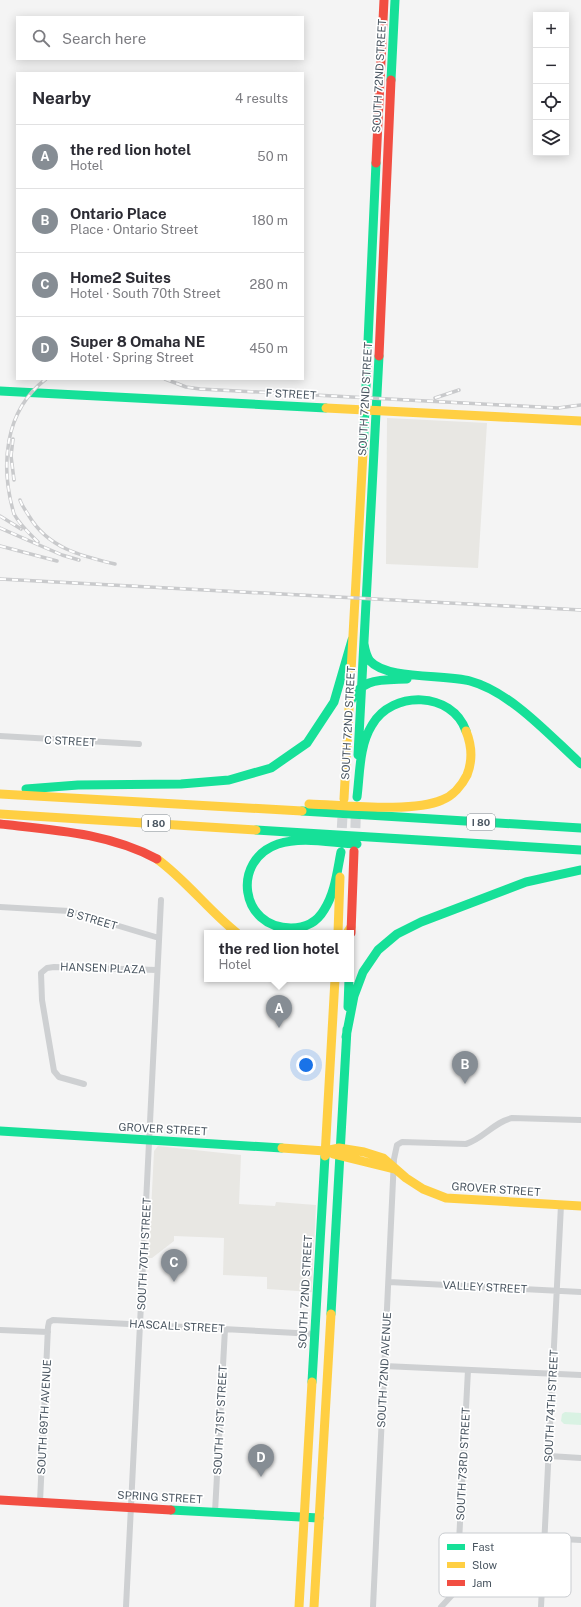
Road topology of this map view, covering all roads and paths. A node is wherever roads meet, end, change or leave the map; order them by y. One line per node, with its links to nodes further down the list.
1 (384, 0): 3 (main road, SOUTH 72ND STREET)
2 (395, 0): 4 (main road, SOUTH 72ND STREET)
3 (381, 60): 4 (main road); 5 (main road, SOUTH 72ND STREET)
4 (392, 61): 6 (main road, SOUTH 72ND STREET)
5 (375, 169): 6 (main road); 8 (main road, SOUTH 72ND STREET)
6 (386, 170): 9 (main road, SOUTH 72ND STREET)
7 (0, 391): 8 (main road, F STREET)
8 (366, 409): 9 (main road, F STREET); 11 (main road, SOUTH 72ND STREET)
9 (377, 410): 10 (main road, F STREET); 12 (main road, SOUTH 72ND STREET)
10 (581, 421)
11 (352, 640): 15 (main road, SOUTH 72ND STREET); 19 (main road)
12 (364, 644): 13 (main road); 14 (main road, SOUTH 72ND STREET)
13 (470, 681): 14 (main road); 18 (main road)
14 (362, 685): 15 (main road); 21 (main road, SOUTH 72ND STREET)
15 (349, 705): 20 (main road, SOUTH 72ND STREET)
16 (0, 736): 17 (street, C STREET)
17 (139, 744)
18 (581, 764)
19 (0, 794): 21 (main road, I 80)
20 (344, 799)
21 (314, 808): 24 (main road, I 80)
22 (0, 814): 25 (main road, I 80)
23 (0, 824): 31 (main road)
24 (581, 828)
25 (312, 837): 26 (main road, I 80); 32 (main road)
26 (581, 850)
27 (354, 851): 33 (main road)
28 (581, 870): 38 (main road)
29 (161, 900): 34 (street, SOUTH 70TH STREET)
30 (0, 907): 34 (street, B STREET)
31 (234, 930)
32 (338, 930)
33 (350, 930)
34 (159, 938): 35 (street, SOUTH 70TH STREET)
35 (157, 970): 39 (street, HANSEN PLAZA); 42 (street, SOUTH 70TH STREET)
36 (335, 982): 43 (main road, SOUTH 72ND STREET)
37 (349, 982): 38 (main road)
38 (346, 1037): 44 (main road)
39 (84, 1084)
40 (581, 1120): 45 (street, SOUTH 72ND AVENUE)
41 (0, 1131): 42 (main road, GROVER STREET)
42 (150, 1140): 43 (main road, GROVER STREET); 51 (street, SOUTH 70TH STREET)
43 (325, 1151): 44 (main road, GROVER STREET); 55 (main road, SOUTH 72ND STREET)
44 (339, 1152): 45 (main road, GROVER STREET); 56 (main road)
45 (394, 1169): 46 (main road, GROVER STREET); 48 (street, SOUTH 72ND AVENUE)
46 (561, 1205): 47 (main road, GROVER STREET); 49 (street, SOUTH 74TH STREET)
47 (581, 1206)
48 (389, 1282): 49 (street, VALLEY STREET); 57 (street, SOUTH 72ND AVENUE)
49 (557, 1291): 50 (street, VALLEY STREET); 59 (street, SOUTH 74TH STREET)
50 (581, 1292)
51 (140, 1324): 52 (street, HASCALL STREET); 54 (street, HASCALL STREET); 65 (street, SOUTH 70TH STREET)
52 (225, 1329): 55 (street, HASCALL STREET); 66 (street, SOUTH 71ST STREET)
53 (0, 1330): 54 (street)
54 (48, 1332): 64 (street, SOUTH 69TH AVENUE)
55 (315, 1334): 56 (main road); 67 (main road, SOUTH 72ND STREET)
56 (329, 1348): 68 (main road)
57 (384, 1366): 58 (street); 79 (street, SOUTH 72ND AVENUE)
58 (468, 1370): 59 (street); 69 (street, SOUTH 73RD STREET)
59 (553, 1374): 60 (street); 61 (street, SOUTH 74TH STREET)
60 (581, 1375)
61 (549, 1456): 62 (street); 70 (street, SOUTH 74TH STREET)
62 (581, 1458)
63 (0, 1500): 64 (main road, SPRING STREET)
64 (40, 1502): 65 (main road, SPRING STREET)
65 (131, 1508): 66 (main road, SPRING STREET); 77 (street, SOUTH 70TH STREET)
66 (215, 1512): 67 (main road, SPRING STREET)
67 (304, 1517): 68 (main road, SPRING STREET); 76 (main road, SOUTH 72ND STREET)
68 (318, 1518): 78 (main road)
69 (459, 1533)
70 (544, 1533)
71 (571, 1539): 72 (street)
72 (581, 1540)
73 (450, 1597): 75 (street, SOUTH 73RD STREET)
74 (541, 1597): 80 (street, SOUTH 74TH STREET)
75 (443, 1605)
76 (299, 1606)
77 (126, 1607)
78 (314, 1607)
79 (373, 1607)
80 (541, 1607)

